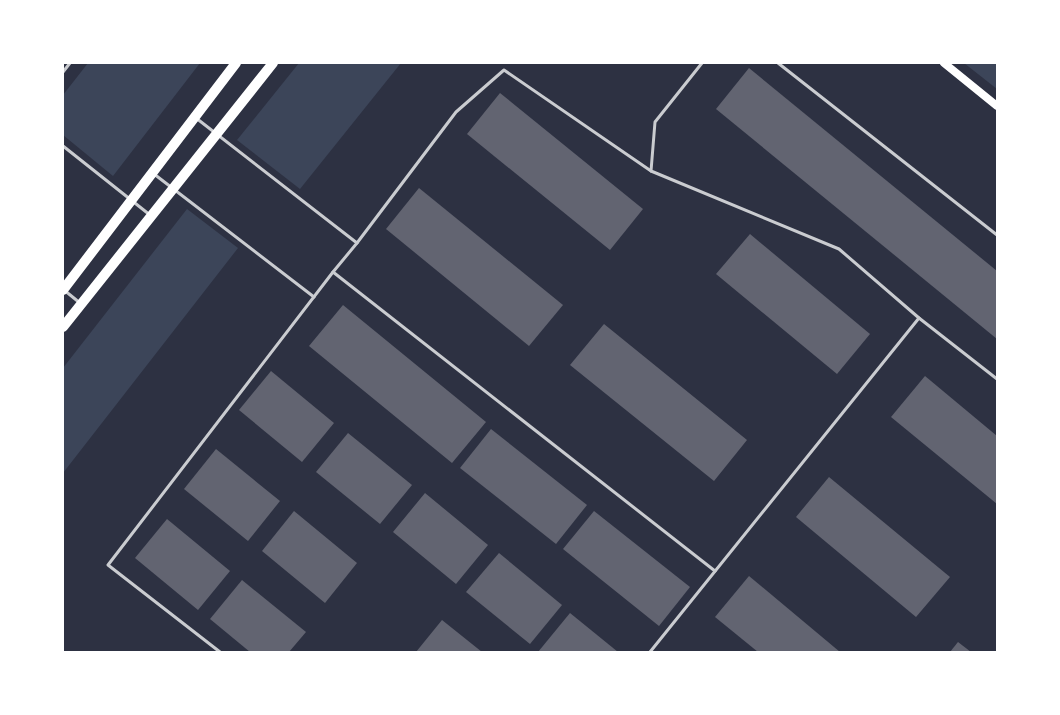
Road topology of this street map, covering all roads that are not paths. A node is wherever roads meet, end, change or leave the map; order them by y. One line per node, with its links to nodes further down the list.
1 (70, 63): 7 (lane)
2 (236, 63): 9 (main road)
3 (273, 63): 10 (main road)
4 (702, 63): 12 (lane)
5 (778, 63): 17 (lane)
6 (944, 63): 8 (main road)
7 (63, 72)
8 (997, 106)
9 (195, 117): 10 (lane); 13 (main road)
10 (217, 134): 14 (main road); 18 (lane)
11 (63, 146): 15 (lane)
12 (651, 171): 18 (lane); 23 (lane)
13 (152, 173): 14 (lane); 15 (main road)
14 (172, 189): 16 (main road); 21 (lane)
15 (132, 200): 16 (lane); 20 (main road)
16 (152, 216): 22 (main road)
17 (997, 235)
18 (357, 243): 19 (lane)
19 (333, 272): 21 (lane); 26 (lane)
20 (63, 289): 22 (lane)
21 (314, 297): 27 (lane)
22 (82, 304): 24 (main road)
23 (919, 318): 25 (lane); 26 (lane)
24 (63, 327)
25 (997, 379)
26 (715, 570): 28 (lane)
27 (220, 652)
28 (650, 652)

